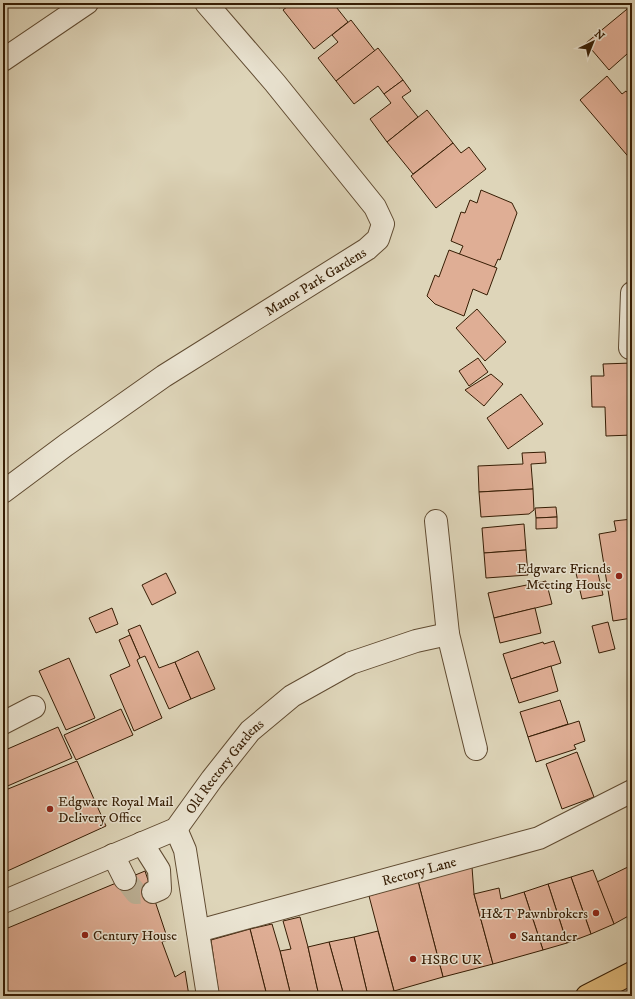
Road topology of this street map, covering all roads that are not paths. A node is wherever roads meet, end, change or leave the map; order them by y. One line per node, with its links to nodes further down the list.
1 (86, 3): 3 (street)
2 (206, 3): 6 (street, Manor Park Gardens)
3 (3, 60)
4 (632, 293): 5 (street)
5 (630, 348)
6 (3, 492)
7 (436, 521): 8 (street)
8 (448, 634): 11 (street); 13 (street, Old Rectory Gardens)
9 (34, 707): 10 (street)
10 (3, 723)
11 (476, 749)
12 (632, 791): 19 (street, Rectory Lane)
13 (176, 829): 14 (street, Old Rectory Gardens); 19 (street)
14 (142, 843): 15 (street, Old Rectory Gardens); 17 (street)
15 (113, 856): 16 (street); 18 (street, Old Rectory Gardens)
16 (125, 879)
17 (153, 892)
18 (3, 902)
19 (198, 930): 21 (street)
20 (632, 974): 22 (main road)
21 (208, 996)
22 (586, 996)

